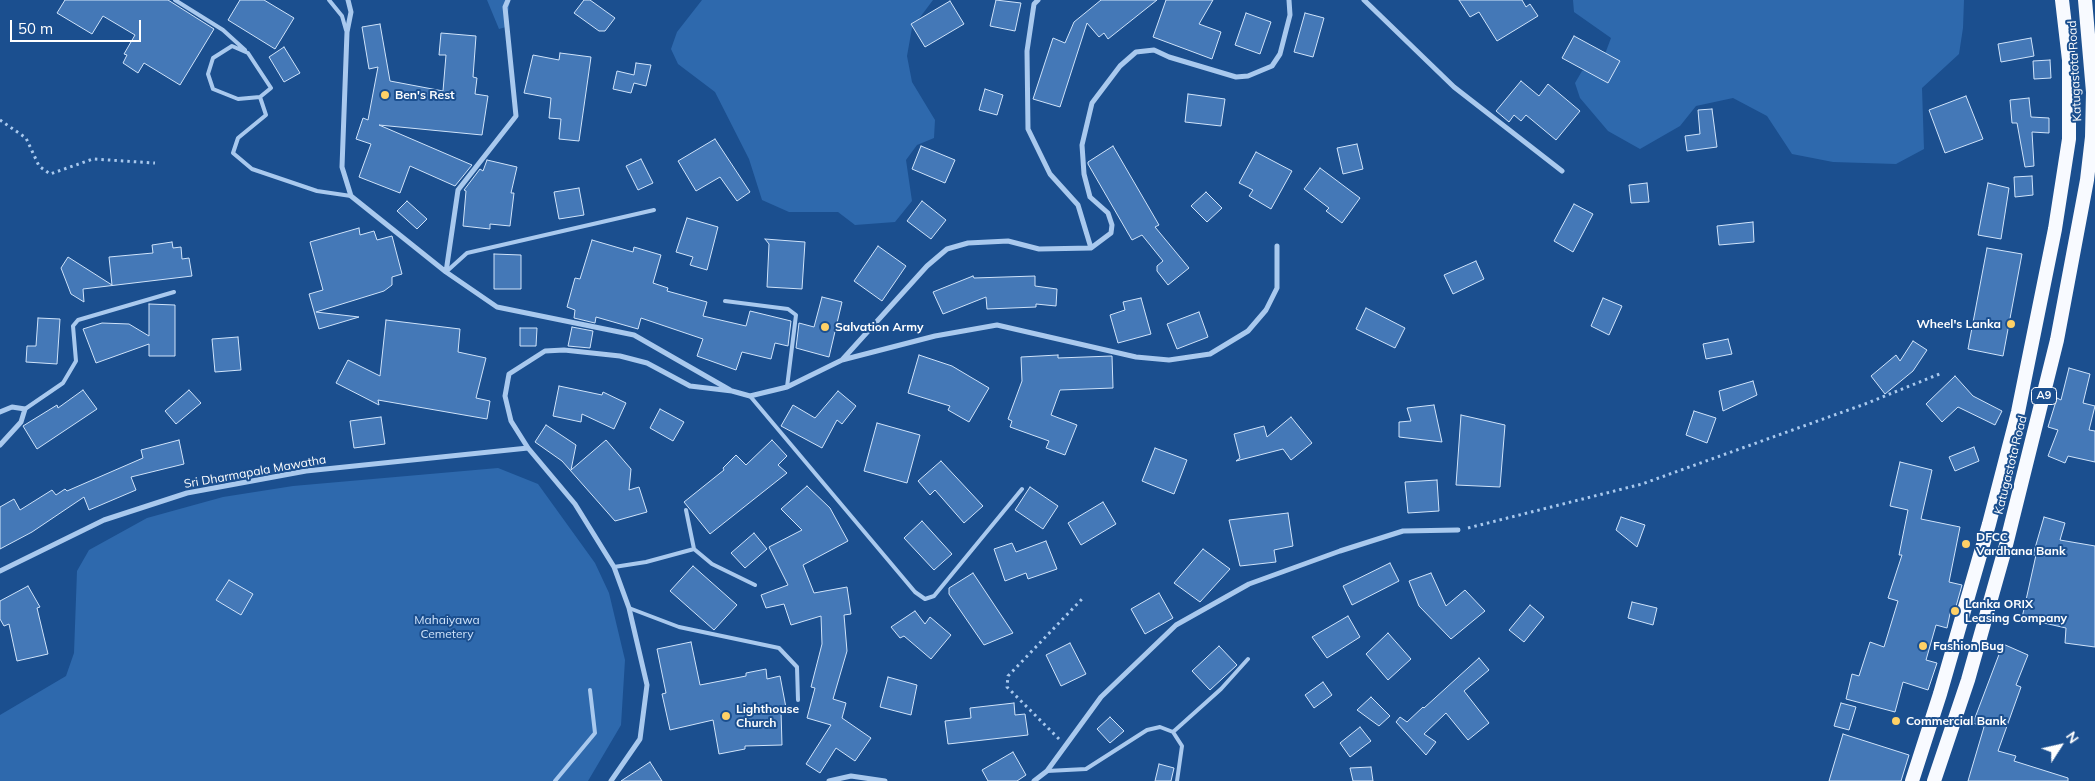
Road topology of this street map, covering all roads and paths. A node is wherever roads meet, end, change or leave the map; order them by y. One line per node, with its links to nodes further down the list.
1 (175, 0): 11 (lane)
2 (330, 0): 10 (lane)
3 (348, 0): 10 (street)
4 (508, 0): 20 (street)
5 (1038, 0): 19 (street)
6 (1289, 0): 19 (street)
7 (1364, 0): 15 (street)
8 (2062, 0): 53 (highway, Katugastota Road / A9)
9 (2085, 0): 54 (highway, Katugastota Road / A9)
10 (347, 32): 16 (street)
11 (248, 53): 12 (lane); 12 (lane)
12 (260, 97): 16 (lane)
13 (0, 120): 14 (path)
14 (155, 163)
15 (1562, 171)
16 (350, 196): 20 (street)
17 (654, 210): 20 (lane)
18 (1277, 246): 23 (street)
19 (1091, 248): 23 (street)
20 (446, 272): 26 (street)
21 (174, 292): 28 (lane)
22 (725, 301): 25 (lane)
23 (842, 360): 25 (street)
24 (1942, 373): 34 (path)
25 (787, 387): 27 (street)
26 (732, 391): 27 (street); 31 (street)
27 (750, 396): 32 (lane)
28 (25, 409): 29 (street); 30 (street)
29 (0, 412)
30 (0, 445)
31 (528, 448): 36 (street); 37 (street, Sri Dharmapala Mawatha)
32 (1022, 488)
33 (686, 510): 35 (lane)
34 (1458, 530): 45 (street)
35 (694, 549): 36 (lane); 38 (lane)
36 (614, 567): 40 (street)
37 (0, 571)
38 (756, 586)
39 (1082, 599): 45 (path)
40 (629, 608): 43 (lane); 48 (street)
41 (1248, 659): 44 (lane)
42 (590, 690): 47 (lane)
43 (798, 700)
44 (1173, 732): 46 (lane); 52 (lane)
45 (1065, 744): 46 (street)
46 (1047, 771): 51 (street)
47 (555, 781)
48 (611, 781)
49 (829, 781): 50 (street)
50 (885, 781)
51 (1034, 781)
52 (1177, 781)
53 (1912, 781)
54 (1934, 781)

